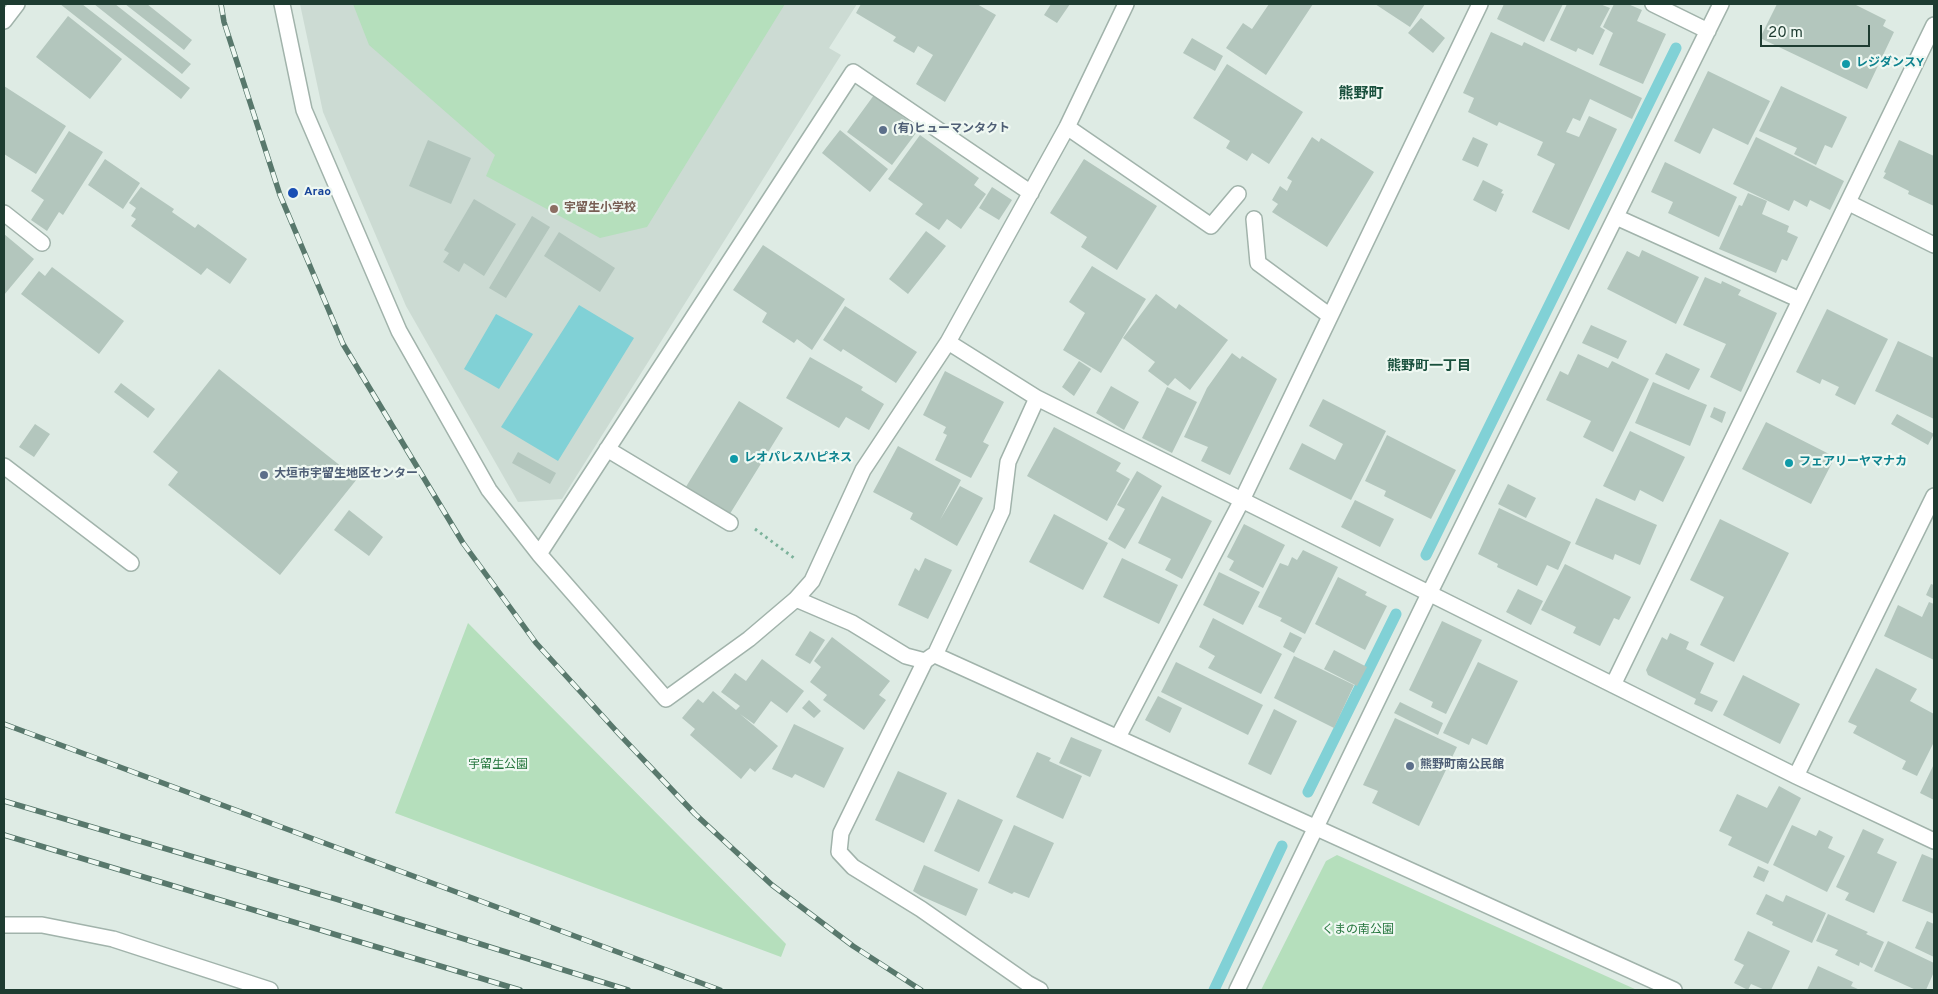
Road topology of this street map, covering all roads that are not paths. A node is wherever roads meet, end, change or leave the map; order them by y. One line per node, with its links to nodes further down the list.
1 (17, 4): 7 (street)
2 (282, 4): 28 (street)
3 (1126, 4): 10 (street)
4 (1480, 4): 20 (street)
5 (1653, 4): 9 (street)
6 (1721, 4): 9 (street)
7 (4, 21)
8 (1934, 24): 13 (street)
9 (1708, 31): 15 (street)
10 (1067, 128): 11 (street); 12 (street)
11 (1031, 193): 21 (street); 23 (street)
12 (1238, 194)
13 (1849, 203): 18 (street); 19 (street)
14 (4, 213): 17 (street)
15 (1616, 217): 19 (street); 30 (street)
16 (1254, 219): 20 (street)
17 (42, 243)
18 (1934, 245)
19 (1800, 300): 33 (street)
20 (1330, 316): 26 (street)
21 (948, 342): 22 (street); 31 (street)
22 (1037, 398): 26 (street); 32 (street)
23 (607, 449): 27 (street); 28 (street)
24 (4, 466): 29 (street)
25 (1934, 496): 35 (street)
26 (1242, 500): 30 (street); 34 (street)
27 (730, 523)
28 (539, 554): 31 (street)
29 (131, 563)
30 (1429, 594): 33 (street); 36 (street)
31 (796, 598): 32 (street)
32 (930, 658): 34 (street); 40 (street)
33 (1613, 685): 35 (street)
34 (1118, 737): 36 (street)
35 (1796, 776): 37 (street)
36 (1315, 828): 41 (street); 42 (street)
37 (1934, 841)
38 (4, 925): 39 (street)
39 (270, 990)
40 (1040, 990)
41 (1237, 990)
42 (1674, 990)

